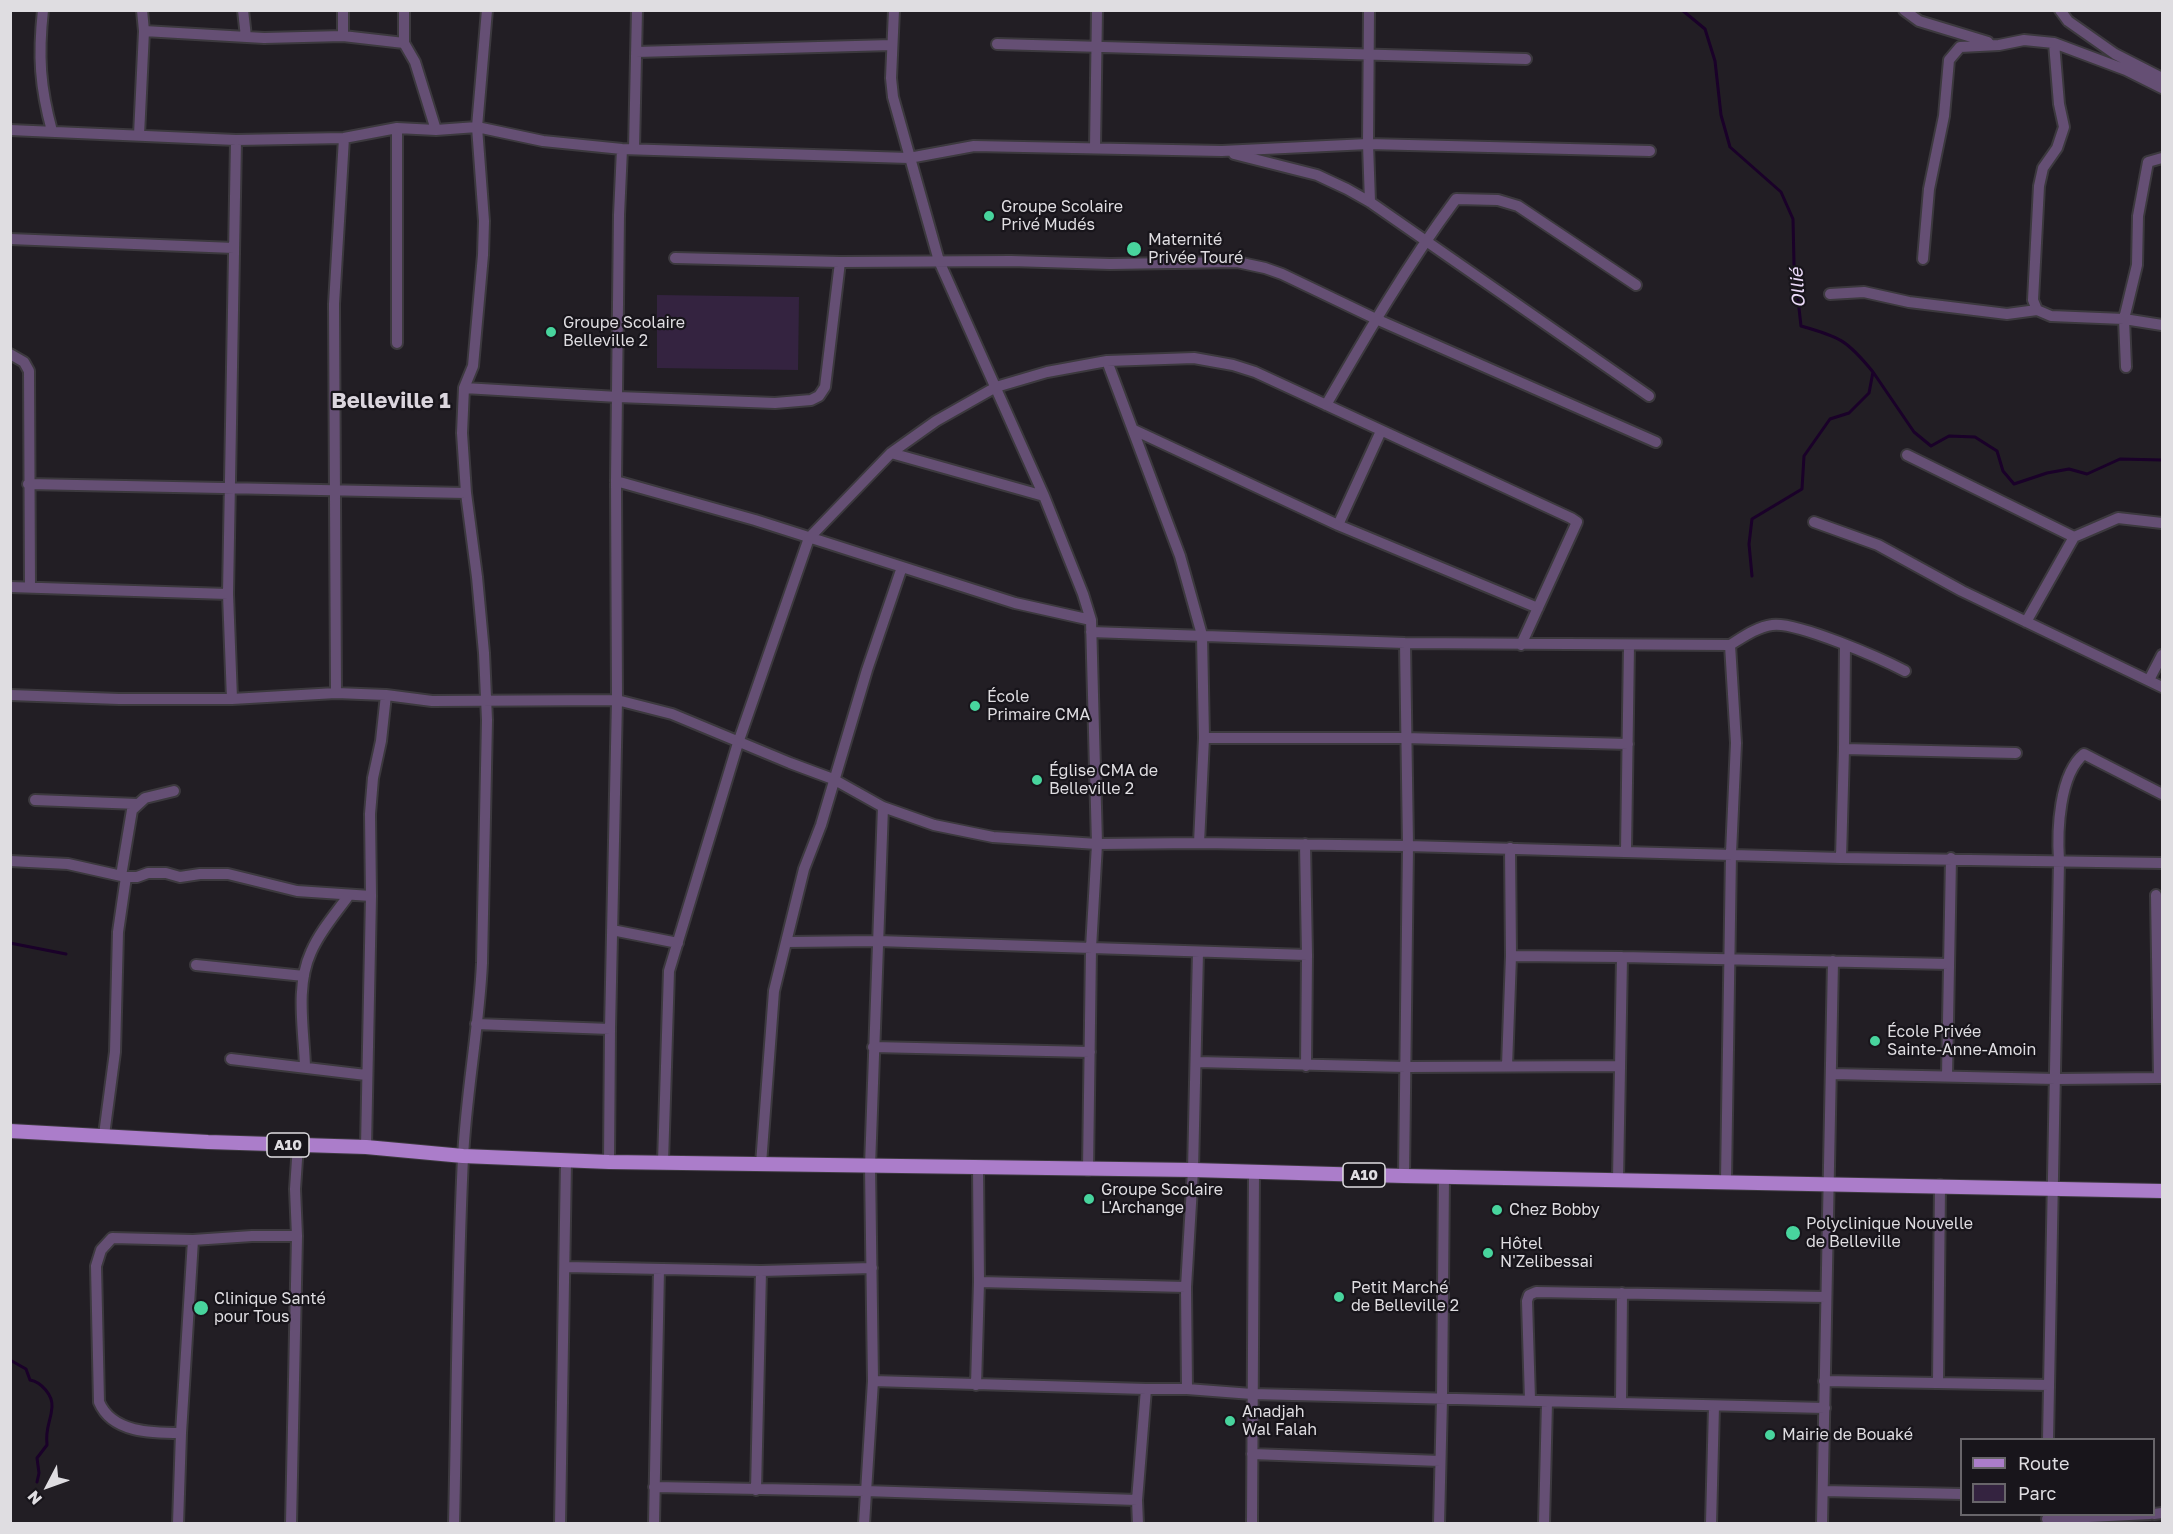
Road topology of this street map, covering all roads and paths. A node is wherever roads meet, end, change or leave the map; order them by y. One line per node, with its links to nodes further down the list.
1 (43, 10): 31 (street)
2 (142, 10): 13 (street)
3 (243, 10): 15 (street)
4 (343, 10): 14 (street)
5 (404, 10): 16 (street)
6 (487, 10): 27 (street)
7 (638, 10): 22 (street)
8 (894, 10): 19 (street)
9 (1097, 10): 21 (street)
10 (1369, 10): 23 (street)
11 (1904, 10): 20 (street)
12 (2060, 10): 25 (street)
13 (144, 31): 15 (street); 32 (street)
14 (343, 36): 15 (street); 16 (street)
15 (246, 37)
16 (404, 43): 30 (street)
17 (2054, 43): 20 (street); 26 (street); 52 (street)
18 (998, 44): 21 (street)
19 (892, 45): 22 (street); 40 (street)
20 (2000, 45): 47 (street)
21 (1097, 46): 23 (street); 36 (street)
22 (636, 52): 37 (street)
23 (1370, 55): 24 (street); 35 (street)
24 (1526, 59)
25 (2163, 78)
26 (2163, 88)
27 (477, 127): 30 (street); 37 (street); 61 (street)
28 (397, 129): 30 (street); 33 (street); 56 (street)
29 (10, 130): 31 (street)
30 (436, 130)
31 (52, 131): 32 (street)
32 (139, 135): 34 (street)
33 (344, 138): 34 (street); 73 (street)
34 (236, 140): 45 (street)
35 (1368, 144): 38 (street); 39 (street); 42 (street)
36 (1095, 148): 38 (street); 40 (street)
37 (628, 149): 40 (street); 63 (street)
38 (1222, 151): 42 (street)
39 (1650, 151)
40 (909, 158): 48 (street)
41 (2163, 158): 54 (street)
42 (1370, 202): 44 (street)
43 (10, 239): 45 (street)
44 (1424, 242): 50 (street); 53 (street); 62 (street)
45 (234, 248): 72 (street)
46 (675, 258): 49 (street)
47 (1923, 258)
48 (939, 261): 49 (street); 53 (street); 60 (street)
49 (840, 262): 63 (street)
50 (1636, 285)
51 (1830, 294): 52 (street)
52 (2037, 310): 54 (street)
53 (1376, 319): 64 (street); 67 (street)
54 (2124, 319): 55 (street); 59 (street)
55 (2163, 325)
56 (397, 343)
57 (10, 354): 71 (street)
58 (1107, 361): 60 (street); 64 (street); 65 (street)
59 (2126, 367)
60 (996, 387): 68 (street); 75 (street)
61 (464, 388): 63 (street); 74 (street)
62 (1649, 396)
63 (618, 397): 70 (street)
64 (1326, 405): 66 (street)
65 (1134, 430): 78 (street); 88 (street)
66 (1381, 430): 78 (street); 85 (street)
67 (1656, 441)
68 (891, 453): 75 (street); 80 (street)
69 (1907, 455): 79 (street)
70 (616, 481): 80 (street); 102 (street)
71 (28, 484): 72 (street); 83 (street)
72 (229, 489): 73 (street); 84 (street)
73 (335, 491): 74 (street); 98 (street)
74 (466, 493): 103 (street)
75 (1044, 496): 87 (street)
76 (1814, 522): 86 (street)
77 (2163, 523): 79 (street)
78 (1338, 525): 85 (street)
79 (2074, 537): 86 (street)
80 (809, 538): 81 (street); 106 (street)
81 (902, 567): 87 (street); 110 (street)
82 (10, 587): 83 (street)
83 (30, 587): 84 (street)
84 (228, 594): 101 (street)
85 (1538, 608): 90 (street)
86 (2026, 621): 96 (street)
87 (1091, 626): 88 (street); 117 (street)
88 (1202, 635): 89 (street); 104 (street)
89 (1405, 644): 90 (street); 105 (street)
90 (1521, 645): 91 (street)
91 (1629, 645): 92 (street); 107 (street)
92 (1730, 645): 93 (street); 122 (street)
93 (1845, 645): 95 (street); 108 (street)
94 (2163, 656): 96 (street)
95 (1905, 670)
96 (2149, 680): 97 (street)
97 (2163, 687)
98 (336, 693): 100 (street); 101 (street)
99 (10, 695): 101 (street)
100 (386, 695): 103 (street); 131 (street)
101 (232, 699)
102 (617, 700): 103 (street); 106 (street); 132 (street)
103 (486, 701): 146 (street)
104 (1204, 738): 105 (street); 116 (street)
105 (1405, 738): 107 (street); 119 (street)
106 (738, 743): 110 (street); 135 (street)
107 (1628, 744): 121 (street)
108 (1845, 749): 109 (street); 123 (street)
109 (2016, 753)
110 (833, 779): 115 (street); 134 (street)
111 (174, 791): 114 (street)
112 (2163, 794): 126 (street)
113 (35, 800): 114 (street)
114 (138, 804): 128 (street)
115 (884, 807): 117 (street); 133 (street)
116 (1199, 843): 117 (street); 118 (street)
117 (1096, 844): 136 (street)
118 (1305, 844): 119 (street); 138 (street)
119 (1408, 846): 120 (street); 156 (street)
120 (1510, 848): 121 (street); 139 (street)
121 (1626, 851): 122 (street)
122 (1731, 853): 123 (street); 141 (street)
123 (1841, 858): 124 (street)
124 (1951, 858): 126 (street); 143 (street)
125 (10, 861): 128 (street)
126 (2059, 861): 127 (street); 160 (street)
127 (2163, 863)
128 (124, 876): 129 (street); 163 (street)
129 (349, 895): 131 (street); 145 (street)
130 (2156, 895): 161 (street)
131 (371, 896): 158 (street)
132 (612, 930): 135 (street); 147 (street)
133 (878, 941): 134 (street); 136 (street); 148 (street)
134 (787, 942): 170 (street)
135 (678, 943): 169 (street)
136 (1091, 948): 137 (street); 149 (street)
137 (1198, 952): 138 (street); 151 (street)
138 (1307, 955): 153 (street)
139 (1511, 957): 140 (street); 154 (street)
140 (1622, 957): 141 (street); 155 (street)
141 (1730, 959): 142 (street); 179 (street)
142 (1833, 962): 143 (street); 157 (street)
143 (1949, 964): 159 (street)
144 (196, 965): 145 (street)
145 (304, 976): 152 (street)
146 (476, 1024): 147 (street); 166 (street)
147 (610, 1029): 168 (street)
148 (873, 1047): 149 (street); 171 (street)
149 (1090, 1052): 173 (street)
150 (231, 1059): 152 (street)
151 (1197, 1062): 153 (street); 174 (street)
152 (305, 1066): 158 (street)
153 (1306, 1066): 156 (street)
154 (1508, 1066): 155 (street); 156 (street)
155 (1620, 1066): 178 (street)
156 (1406, 1067): 176 (street)
157 (1832, 1074): 159 (street); 180 (street)
158 (366, 1075): 165 (street)
159 (1947, 1076): 160 (street)
160 (2056, 1078): 161 (street); 182 (street)
161 (2161, 1078)
162 (10, 1131): 163 (main road, A10)
163 (104, 1135): 164 (main road, A10)
164 (298, 1145): 165 (main road, A10); 184 (street)
165 (366, 1147): 166 (main road, A10)
166 (463, 1156): 167 (main road, A10); 222 (street)
167 (566, 1161): 168 (main road, A10); 186 (street)
168 (609, 1162): 169 (main road, A10)
169 (663, 1162): 170 (main road, A10)
170 (761, 1164): 171 (main road, A10)
171 (870, 1166): 172 (main road, A10); 187 (street)
172 (978, 1168): 173 (main road, A10); 190 (street)
173 (1088, 1170): 174 (main road, A10)
174 (1193, 1170): 175 (main road, A10); 191 (street)
175 (1254, 1173): 176 (main road, A10); 201 (street)
176 (1404, 1176): 177 (main road, A10)
177 (1444, 1176): 178 (main road, A10); 202 (street)
178 (1618, 1179): 179 (main road, A10)
179 (1726, 1181): 180 (main road, A10)
180 (1830, 1183): 181 (main road, A10); 193 (street)
181 (1940, 1185): 182 (main road, A10); 196 (street)
182 (2053, 1188): 183 (main road, A10); 198 (street)
183 (2163, 1191)
184 (297, 1236): 185 (street); 221 (street)
185 (193, 1240): 208 (street); 208 (street)
186 (565, 1267): 188 (street); 223 (street)
187 (872, 1268): 189 (street); 195 (street)
188 (659, 1269): 189 (street); 212 (street)
189 (761, 1271): 213 (street)
190 (979, 1282): 191 (street); 197 (street)
191 (1186, 1287): 200 (street)
192 (1622, 1293): 193 (street); 203 (street); 205 (street)
193 (1826, 1297): 194 (street)
194 (1824, 1381): 196 (street); 207 (street)
195 (873, 1382): 197 (street); 214 (street)
196 (1938, 1383): 198 (street)
197 (976, 1385): 199 (street)
198 (2049, 1385): 209 (street)
199 (1146, 1389): 200 (street); 217 (street)
200 (1187, 1389): 201 (street)
201 (1252, 1394): 202 (street); 210 (street)
202 (1442, 1399): 203 (street); 211 (street)
203 (1530, 1400): 204 (street)
204 (1547, 1401): 205 (street); 229 (street)
205 (1622, 1403): 206 (street)
206 (1714, 1406): 207 (street); 230 (street)
207 (1826, 1408): 215 (street)
208 (181, 1433): 220 (street)
209 (2048, 1438)
210 (1252, 1454): 211 (street); 227 (street)
211 (1440, 1461): 228 (street)
212 (654, 1487): 213 (street); 224 (street)
213 (756, 1490): 214 (street)
214 (865, 1491): 217 (street); 225 (street)
215 (1822, 1491): 216 (street); 231 (street)
216 (1960, 1494)
217 (1137, 1500): 226 (street)
218 (2110, 1516): 219 (street)
219 (2047, 1519)
220 (178, 1524)
221 (291, 1524)
222 (454, 1524)
223 (560, 1524)
224 (654, 1524)
225 (864, 1524)
226 (1138, 1524)
227 (1252, 1524)
228 (1439, 1524)
229 (1544, 1524)
230 (1711, 1524)
231 (1822, 1524)

